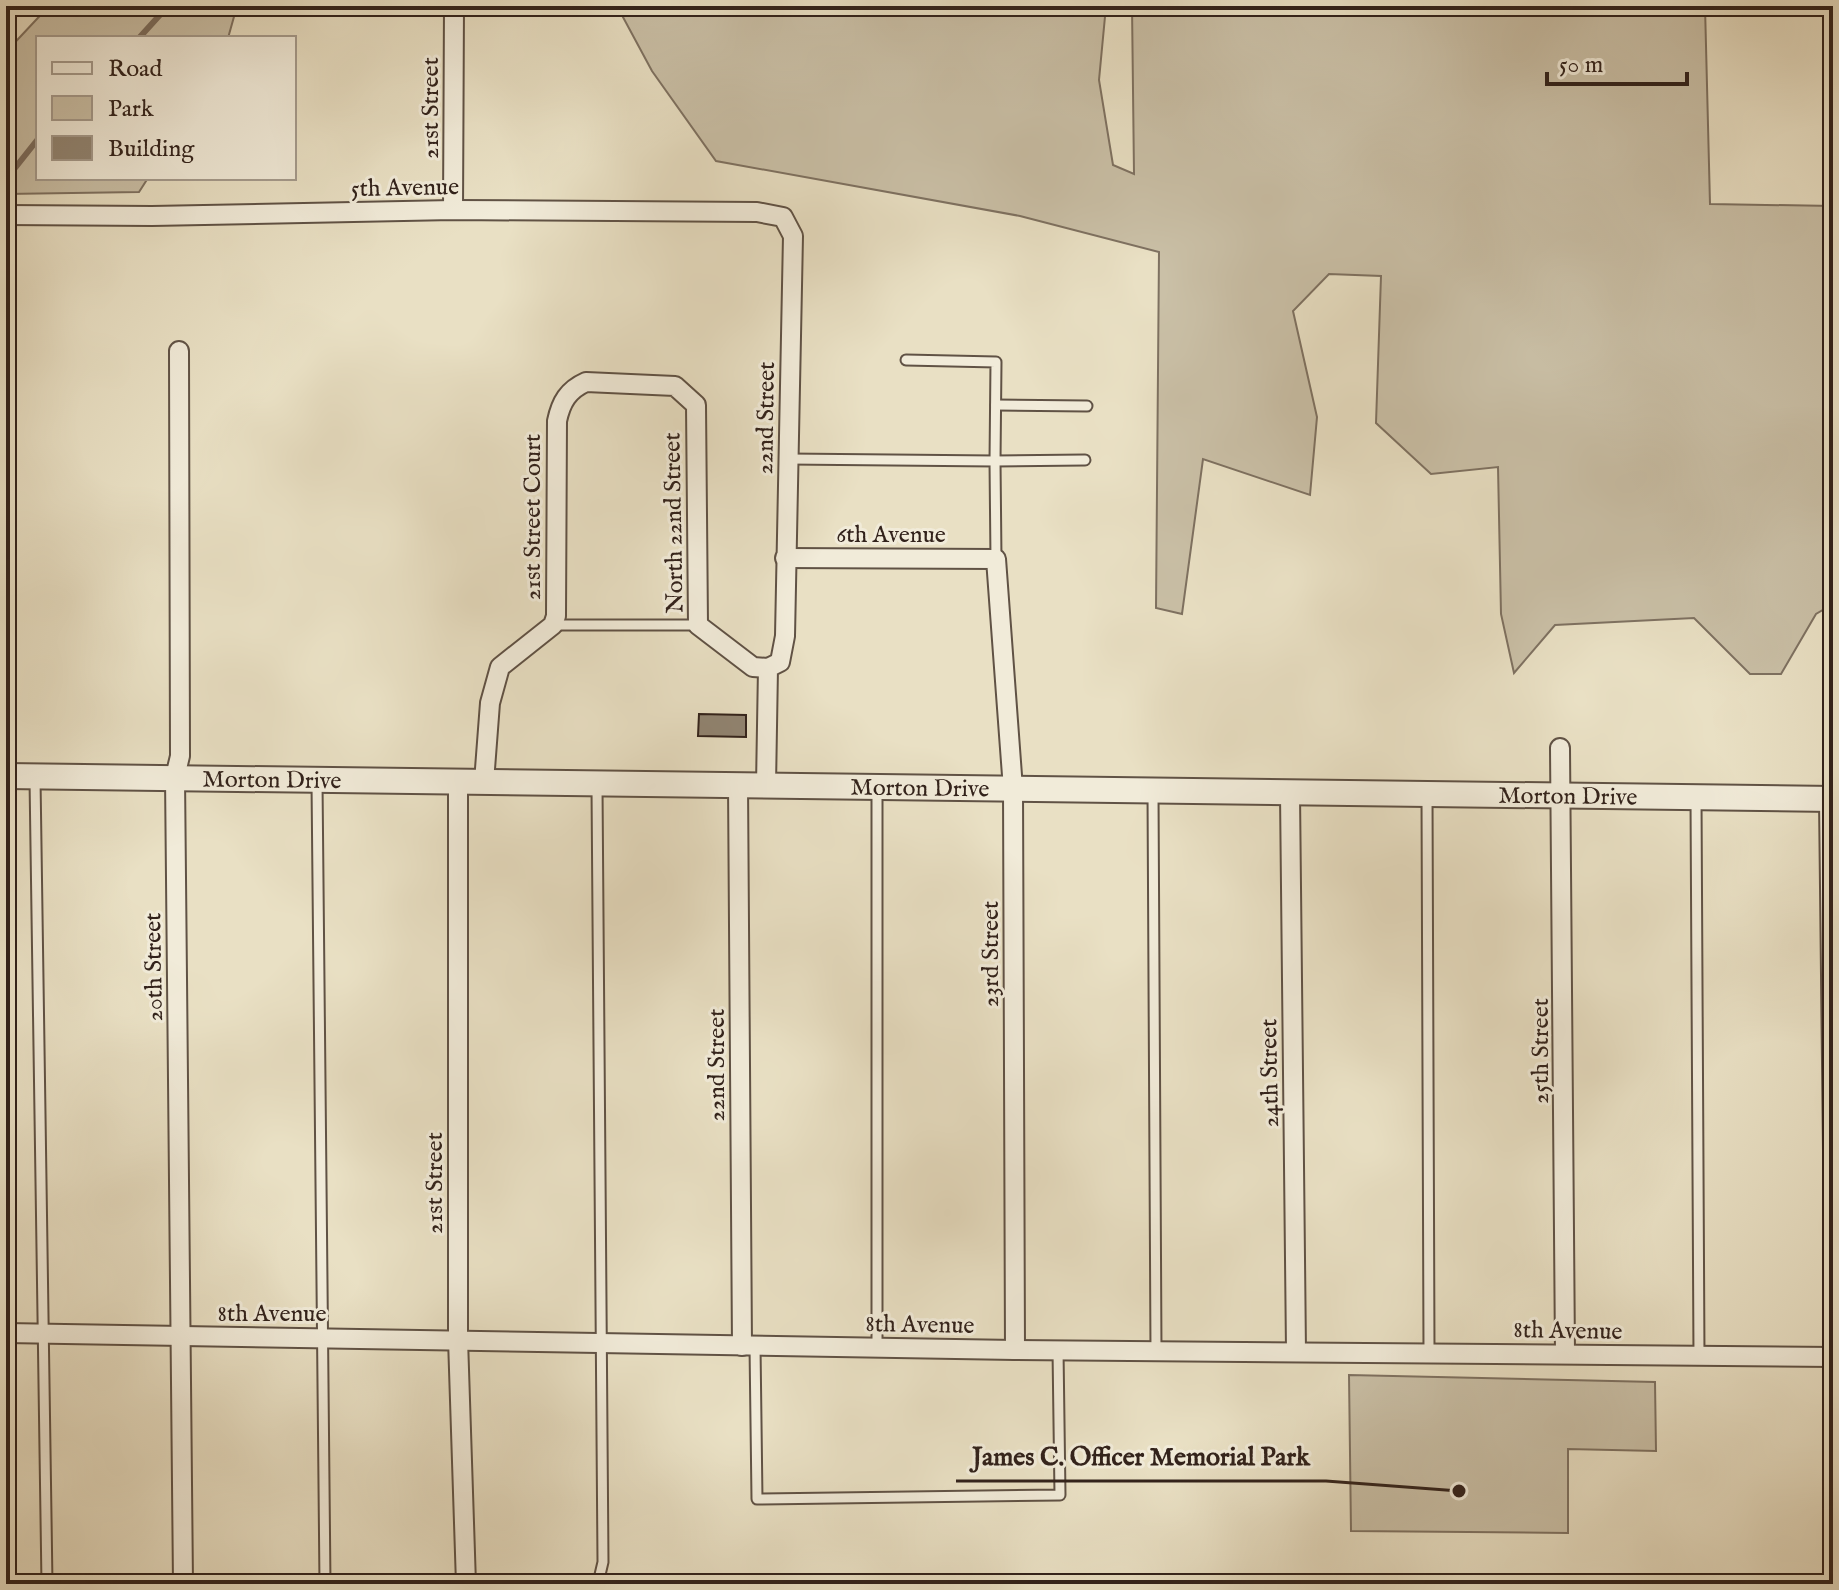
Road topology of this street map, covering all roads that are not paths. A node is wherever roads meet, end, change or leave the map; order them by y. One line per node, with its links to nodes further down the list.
1 (454, 6): 2 (street, 21st Street)
2 (453, 210): 3 (street, 5th Avenue); 4 (street, 5th Avenue)
3 (6, 215)
4 (793, 236): 10 (street, 22nd Street)
5 (179, 351): 21 (street, 20th Street)
6 (906, 360): 8 (lane)
7 (635, 382): 15 (street, 21st Street Court); 16 (street, North 22nd Street)
8 (996, 405): 9 (lane); 12 (lane)
9 (1087, 406)
10 (788, 459): 12 (lane); 13 (street, 22nd Street)
11 (1085, 460): 12 (lane)
12 (995, 461): 14 (lane)
13 (785, 558): 14 (street, 6th Avenue); 17 (street, 22nd Street)
14 (996, 559): 29 (street, 23rd Street)
15 (553, 625): 16 (lane); 24 (street, 21st Street Court)
16 (698, 625): 17 (street, North 22nd Street)
17 (768, 668): 27 (street, 22nd Street)
18 (1560, 748): 33 (street, 25th Street)
19 (6, 776): 20 (street, Morton Drive)
20 (35, 776): 21 (street, Morton Drive); 38 (lane)
21 (175, 777): 22 (street, Morton Drive); 39 (street, 20th Street)
22 (317, 779): 23 (street, Morton Drive); 40 (lane)
23 (458, 781): 24 (street, Morton Drive); 41 (street, 21st Street)
24 (484, 782): 25 (street, Morton Drive)
25 (597, 783): 26 (street, Morton Drive); 42 (lane)
26 (738, 784): 27 (street, Morton Drive); 43 (street, 22nd Street)
27 (766, 785): 28 (street, Morton Drive)
28 (877, 788): 29 (street, Morton Drive); 44 (lane)
29 (1013, 789): 30 (street, Morton Drive); 46 (street, 23rd Street)
30 (1153, 792): 32 (street, Morton Drive); 47 (lane)
31 (1427, 793): 32 (street, Morton Drive); 33 (street, Morton Drive); 49 (lane)
32 (1290, 794): 48 (street, 24th Street)
33 (1563, 794): 34 (street, Morton Drive); 50 (street, 25th Street)
34 (1696, 798): 35 (street, Morton Drive); 51 (lane)
35 (1831, 799): 36 (street)
36 (1833, 1150)
37 (6, 1333): 38 (street, 8th Avenue)
38 (44, 1333): 39 (street, 8th Avenue); 54 (lane)
39 (181, 1336): 40 (street, 8th Avenue); 56 (street, 20th Street)
40 (322, 1337): 41 (street, 8th Avenue); 57 (lane)
41 (458, 1339): 42 (street, 8th Avenue); 58 (street, 21st Street)
42 (600, 1343): 43 (street, 8th Avenue); 59 (lane)
43 (749, 1346): 44 (street, 8th Avenue); 45 (lane)
44 (877, 1347): 46 (street, 8th Avenue)
45 (1058, 1349): 46 (street, 8th Avenue); 47 (street, 8th Avenue)
46 (1015, 1350)
47 (1156, 1350): 48 (street, 8th Avenue)
48 (1296, 1351): 49 (street, 8th Avenue)
49 (1429, 1352): 50 (street, 8th Avenue)
50 (1565, 1354): 51 (street, 8th Avenue)
51 (1699, 1356): 52 (street, 8th Avenue)
52 (1833, 1357)
53 (6, 1584): 54 (street)
54 (47, 1584): 55 (street)
55 (73, 1584)
56 (183, 1584)
57 (325, 1584)
58 (466, 1584)
59 (593, 1584)

